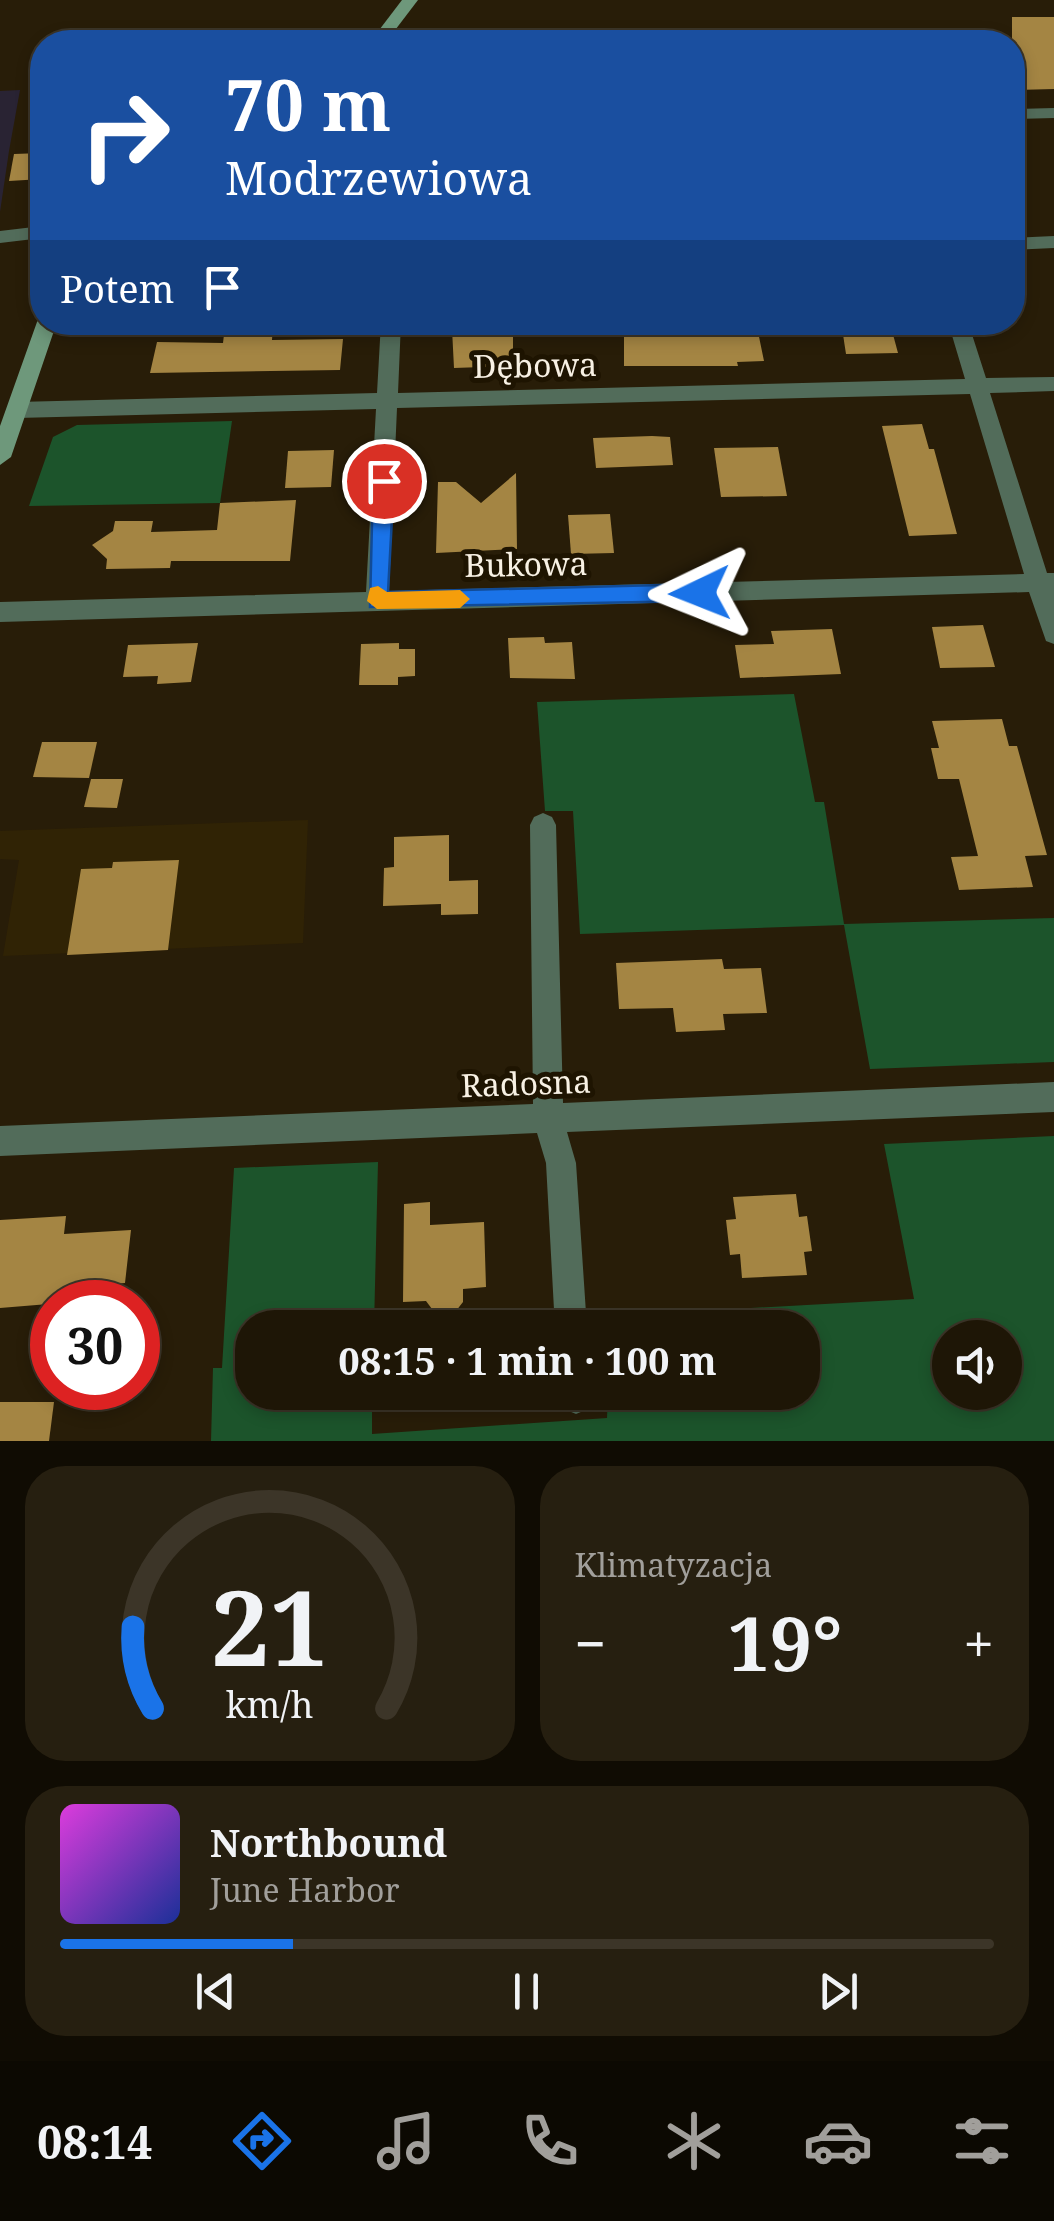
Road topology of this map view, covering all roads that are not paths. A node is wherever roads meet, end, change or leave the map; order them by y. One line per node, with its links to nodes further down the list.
1 (410, 0): 2 (street)
2 (387, 30)
3 (1054, 113): 4 (street)
4 (1025, 114)
5 (30, 233): 6 (street)
6 (0, 237)
7 (1054, 242): 8 (street)
8 (1025, 243)
9 (42, 335): 15 (street)
10 (391, 335): 14 (street)
11 (962, 335): 13 (street)
12 (1054, 384): 13 (street, Dębowa)
13 (978, 386): 14 (street, Dębowa); 17 (street)
14 (388, 402): 15 (street, Dębowa); 18 (street)
15 (16, 410): 16 (street)
16 (0, 458)
17 (1046, 582): 18 (street, Bukowa); 20 (street)
18 (377, 601): 19 (street, Bukowa)
19 (0, 612)
20 (1054, 634)
21 (543, 825): 23 (street)
22 (1054, 1097): 23 (street, Radosna)
23 (548, 1118): 24 (street, Radosna); 25 (street)
24 (0, 1141)
25 (570, 1310)

